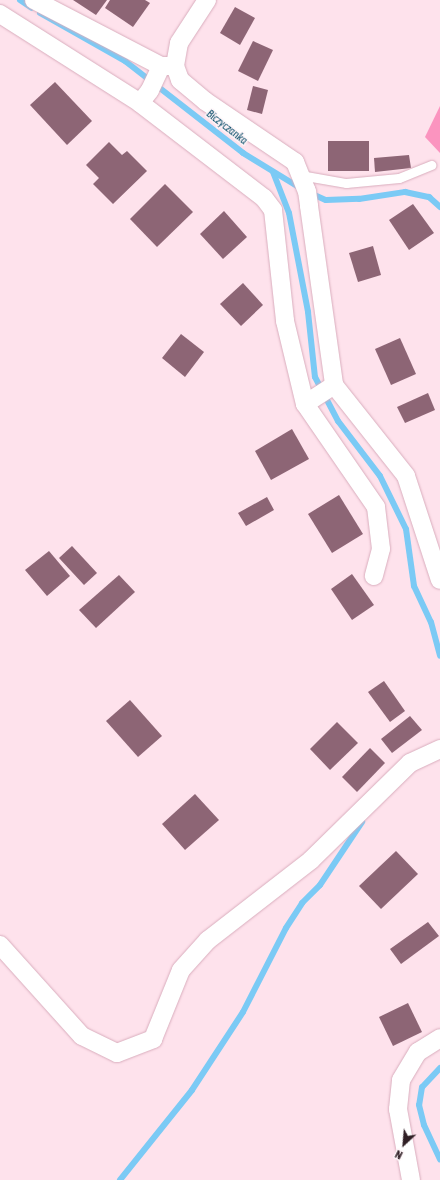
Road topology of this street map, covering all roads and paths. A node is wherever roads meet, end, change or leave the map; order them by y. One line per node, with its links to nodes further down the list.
1 (34, 0): 4 (street)
2 (207, 0): 4 (street)
3 (0, 14): 4 (street)
4 (157, 80): 6 (street); 8 (street)
5 (431, 165): 6 (lane)
6 (305, 191): 7 (street)
7 (334, 384): 8 (street); 10 (street)
8 (305, 404): 9 (street)
9 (374, 576)
10 (440, 580)
11 (438, 750): 12 (street)
12 (0, 945)
13 (440, 1038): 14 (street)
14 (412, 1180)

